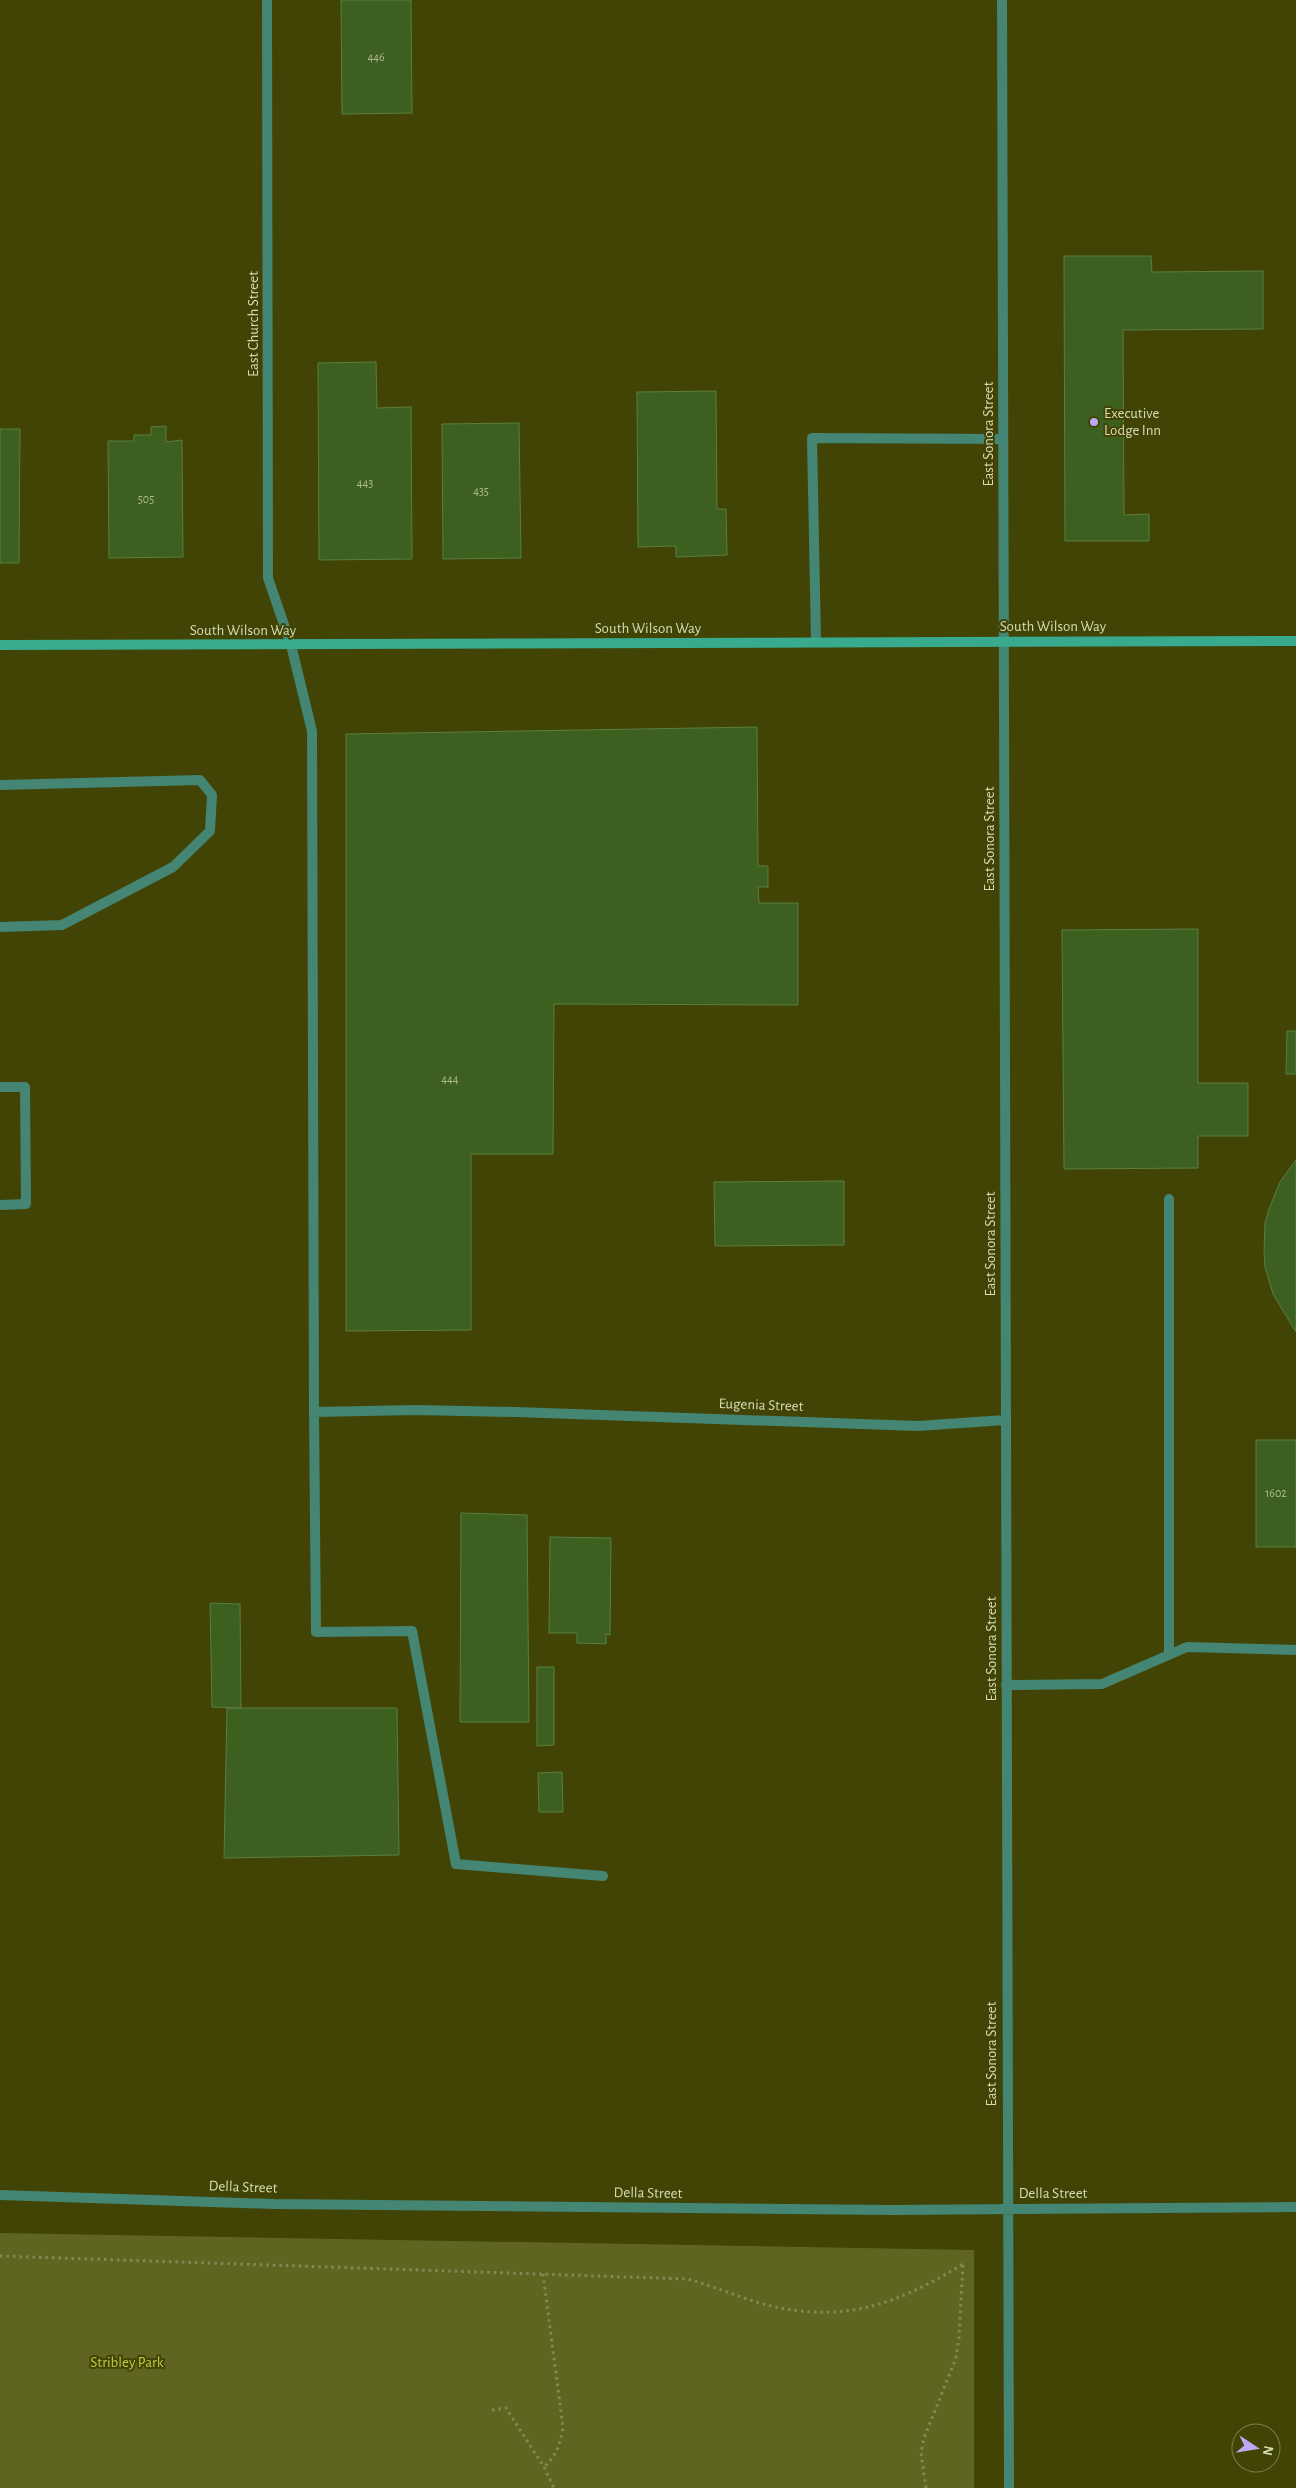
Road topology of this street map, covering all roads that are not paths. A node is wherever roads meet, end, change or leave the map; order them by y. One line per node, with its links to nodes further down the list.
1 (267, 0): 7 (street, East Church Street)
2 (1002, 0): 3 (street, East Sonora Street)
3 (1003, 439): 4 (street, East Sonora Street); 6 (street)
4 (1003, 641): 5 (main road, South Wilson Way); 6 (main road, South Wilson Way); 15 (street, East Sonora Street)
5 (1296, 641)
6 (816, 642): 7 (main road, South Wilson Way)
7 (290, 644): 8 (main road, South Wilson Way); 14 (street, East Church Street)
8 (0, 645)
9 (0, 785): 10 (street)
10 (0, 927)
11 (0, 1087): 13 (street)
12 (1169, 1199): 17 (street)
13 (0, 1205)
14 (314, 1412): 15 (street, Eugenia Street); 19 (street, East Church Street)
15 (1005, 1420): 18 (street, East Sonora Street)
16 (1296, 1650): 17 (street)
17 (1169, 1655): 18 (street)
18 (1006, 1685): 22 (street, East Sonora Street)
19 (603, 1876)
20 (0, 2195): 22 (street, Della Street)
21 (1296, 2207): 22 (street, Della Street)
22 (1006, 2208): 23 (street, East Sonora Street)
23 (1008, 2488)

